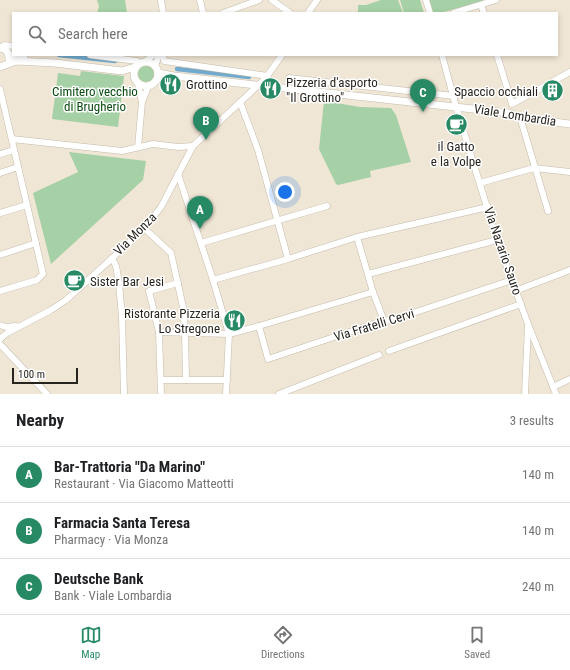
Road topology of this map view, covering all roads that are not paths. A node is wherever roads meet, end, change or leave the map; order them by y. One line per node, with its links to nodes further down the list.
1 (160, 0): 9 (street)
2 (200, 0): 10 (street)
3 (258, 0): 11 (street)
4 (272, 0): 12 (street)
5 (317, 0): 13 (street)
6 (426, 0): 14 (street)
7 (496, 0): 8 (street)
8 (482, 5): 15 (street); 16 (street)
9 (163, 12)
10 (203, 12)
11 (226, 12)
12 (289, 12)
13 (309, 12)
14 (430, 12)
15 (457, 12)
16 (484, 12)
17 (12, 46): 18 (street)
18 (1, 48): 19 (main road)
19 (9, 55): 20 (main road); 31 (main road)
20 (12, 56)
21 (15, 56): 29 (main road)
22 (98, 56): 30 (street)
23 (152, 56): 30 (street)
24 (159, 56): 32 (street)
25 (163, 56): 36 (street)
26 (281, 56): 36 (street, Via Monza)
27 (442, 56): 43 (street, Via Nazario Sauro)
28 (497, 56): 34 (street)
29 (56, 63): 31 (main road); 33 (main road)
30 (140, 64): 32 (main road); 33 (main road); 38 (main road)
31 (2, 66)
32 (157, 69): 35 (main road, Viale Lombardia); 39 (main road)
33 (122, 71): 38 (main road)
34 (570, 72)
35 (174, 76): 39 (main road, Viale Lombardia); 40 (main road, Viale Lombardia)
36 (268, 76): 40 (street, Via Monza)
37 (288, 78): 43 (street)
38 (136, 81): 41 (main road); 44 (street)
39 (156, 82): 41 (main road)
40 (259, 85): 45 (street, Via Monza); 46 (main road, Viale Lombardia)
41 (148, 87): 44 (street)
42 (0, 89): 49 (street)
43 (454, 96): 46 (street, Via Nazario Sauro)
44 (142, 102): 50 (street)
45 (240, 102): 51 (street, Via Monza); 67 (street)
46 (456, 107): 47 (main road, Viale Lombardia); 61 (street, Via Nazario Sauro)
47 (520, 117): 48 (main road, Viale Lombardia); 57 (street)
48 (570, 124)
49 (12, 139): 50 (street); 53 (street)
50 (138, 146): 52 (street)
51 (193, 146): 52 (street); 55 (street, Via Monza)
52 (178, 147): 55 (street)
53 (14, 150): 54 (street); 56 (street)
54 (0, 154)
55 (185, 159): 60 (street, Via Monza)
56 (18, 167): 59 (street); 62 (street)
57 (534, 168): 58 (street); 61 (street); 65 (street)
58 (570, 172)
59 (0, 173)
60 (178, 174): 68 (street, Via Monza); 71 (street)
61 (480, 183): 64 (street, Via Nazario Sauro)
62 (27, 205): 66 (street); 72 (street)
63 (327, 206): 67 (street)
64 (488, 207): 69 (street); 70 (street, Via Nazario Sauro)
65 (548, 211)
66 (0, 213)
67 (278, 220): 71 (street); 75 (street)
68 (144, 228): 74 (street, Via Monza); 80 (street)
69 (356, 237): 75 (street); 77 (street)
70 (497, 240): 77 (street); 79 (street, Via Nazario Sauro)
71 (201, 243): 78 (street)
72 (36, 244): 73 (street); 82 (street)
73 (0, 255)
74 (112, 258): 87 (street, Via Monza); 104 (street)
75 (288, 259): 78 (street)
76 (570, 270): 81 (street)
77 (368, 274): 83 (street)
78 (213, 280): 92 (street)
79 (512, 280): 81 (street, Via Nazario Sauro); 85 (street, Via Fratelli Cervi)
80 (178, 284): 90 (street); 91 (street)
81 (515, 291): 84 (street, Via Nazario Sauro)
82 (0, 292)
83 (373, 292): 85 (street); 89 (street)
84 (521, 304): 86 (street, Via Nazario Sauro); 95 (street)
85 (384, 321): 89 (street, Via Fratelli Cervi)
86 (528, 324): 102 (street, Via Nazario Sauro); 108 (street)
87 (19, 325): 88 (street, Via Monza); 93 (street, Via Monza)
88 (0, 326): 93 (street)
89 (259, 326): 92 (street)
90 (159, 332): 91 (street); 99 (street)
91 (185, 332): 92 (street); 100 (street)
92 (229, 334): 101 (street)
93 (1, 337): 97 (street)
94 (0, 344): 97 (street)
95 (389, 351)
96 (378, 355): 107 (street)
97 (18, 362): 103 (street)
98 (570, 379): 102 (street)
99 (161, 380): 100 (street); 105 (street)
100 (186, 380): 101 (street)
101 (227, 380): 106 (street)
102 (553, 386): 109 (street, Via Nazario Sauro)
103 (47, 394)
104 (124, 394)
105 (161, 394)
106 (226, 394)
107 (279, 394)
108 (525, 394)
109 (556, 394)

